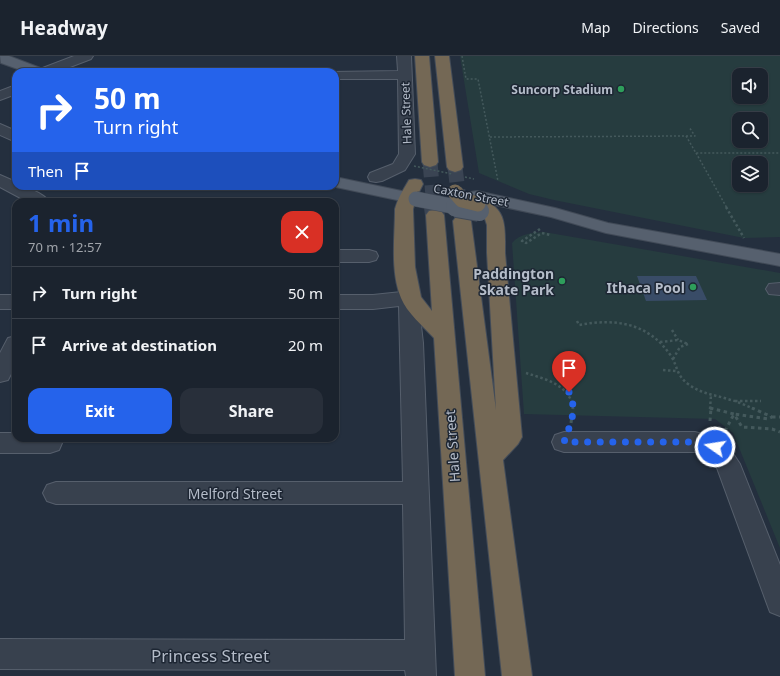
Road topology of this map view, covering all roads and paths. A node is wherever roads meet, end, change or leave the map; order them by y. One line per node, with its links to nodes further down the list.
1 (2, 56): 7 (main road)
2 (86, 56): 8 (street)
3 (404, 56): 10 (street, Hale Street)
4 (422, 56): 20 (highway, Hale Street)
5 (442, 56): 22 (highway)
6 (462, 56): 17 (path)
7 (27, 68)
8 (55, 68)
9 (339, 75): 10 (street)
10 (405, 75): 24 (street, Hale Street)
11 (12, 91): 12 (street)
12 (0, 96)
13 (689, 127): 16 (path)
14 (0, 129): 15 (street)
15 (12, 135)
16 (686, 136): 17 (path); 18 (path)
17 (490, 137): 27 (path)
18 (696, 152): 19 (path); 38 (path)
19 (780, 153)
20 (430, 162)
21 (414, 166): 25 (path, bridge)
22 (455, 167)
23 (339, 171): 24 (main road, Caxton Street)
24 (376, 176): 32 (main road, Caxton Street)
25 (474, 179)
26 (0, 180): 29 (street)
27 (498, 181)
28 (339, 183): 32 (main road, Caxton Street)
29 (12, 186)
30 (19, 190): 33 (street)
31 (455, 192): 32 (main road, Caxton Street); 34 (highway, bridge)
32 (413, 194): 34 (main road, Caxton Street, bridge); 42 (highway)
33 (34, 198)
34 (477, 209): 38 (main road, Caxton Street); 70 (highway); 70 (highway)
35 (435, 215): 48 (highway, Hale Street)
36 (540, 229): 37 (path)
37 (550, 235)
38 (753, 255): 41 (main road, Caxton Street)
39 (339, 256): 40 (street)
40 (369, 256)
41 (780, 260)
42 (411, 298): 45 (street); 48 (highway); 72 (street)
43 (0, 302): 44 (street)
44 (12, 302)
45 (339, 302)
46 (577, 321): 50 (path)
47 (672, 330): 49 (path)
48 (444, 335): 76 (highway, Hale Street)
49 (678, 340): 50 (path); 52 (path)
50 (660, 342): 52 (path)
51 (12, 351): 56 (street)
52 (673, 360): 54 (path)
53 (663, 370): 54 (path)
54 (676, 371): 57 (path)
55 (524, 372): 66 (path)
56 (0, 374)
57 (711, 396): 58 (path); 60 (path)
58 (733, 400): 59 (path); 62 (path)
59 (761, 401)
60 (710, 408): 61 (path); 64 (path)
61 (734, 414): 62 (path); 65 (path); 69 (path)
62 (772, 417): 63 (path)
63 (780, 417)
64 (710, 421)
65 (780, 432)
66 (564, 442): 69 (street)
67 (0, 443): 68 (street)
68 (50, 443)
69 (715, 447): 73 (street)
70 (490, 458): 77 (highway)
71 (56, 493): 72 (street, Melford Street)
72 (415, 494): 75 (street)
73 (780, 602)
74 (0, 654): 75 (street, Princess Street)
75 (420, 665)
76 (470, 676)
77 (517, 676)

